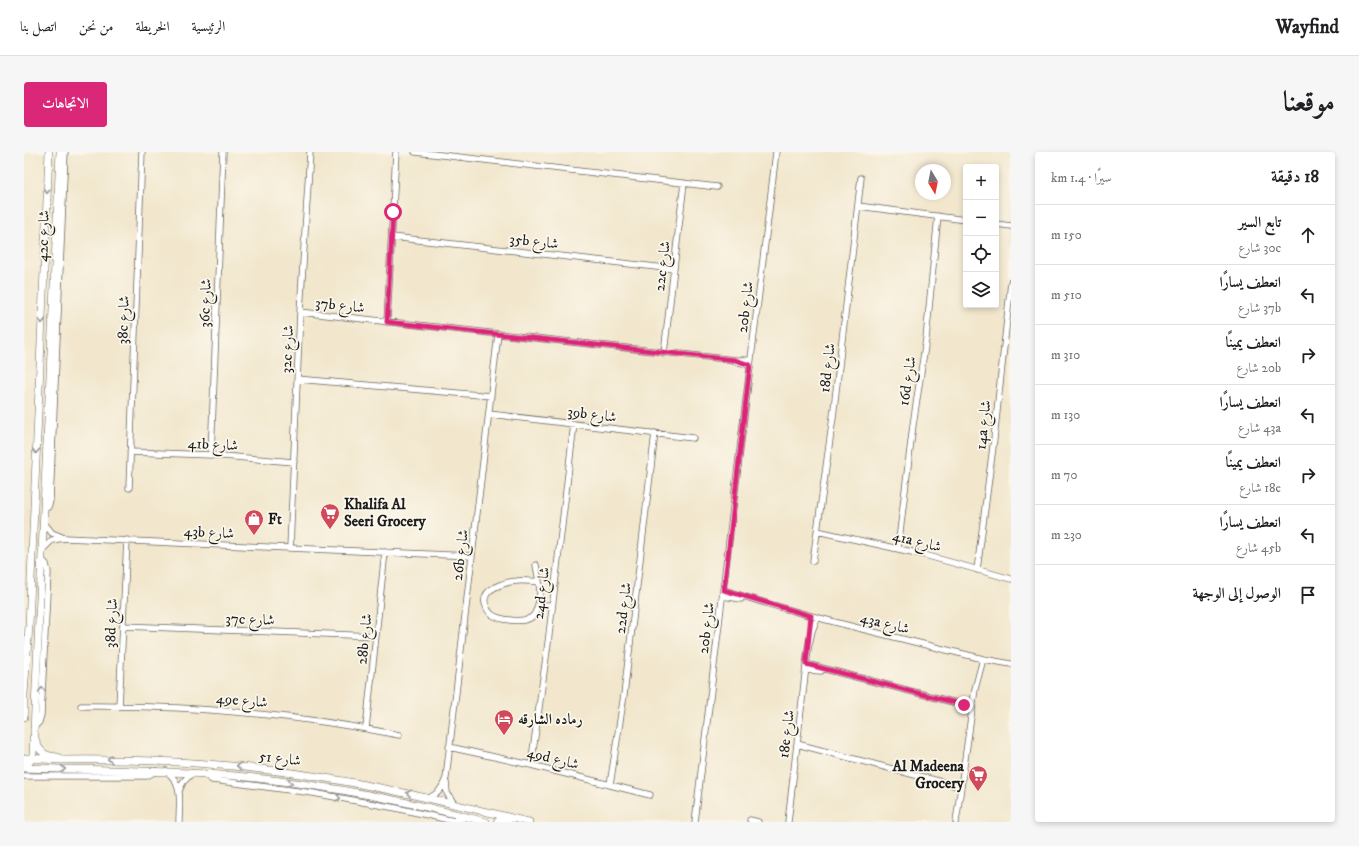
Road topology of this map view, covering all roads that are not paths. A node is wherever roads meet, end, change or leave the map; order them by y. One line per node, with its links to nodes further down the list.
1 (49, 152): 61 (street, 42c شارع, one-way to 61)
2 (60, 152): 36 (street, 42c شارع)
3 (65, 152): 36 (street)
4 (142, 152): 32 (street, 38c شارع)
5 (223, 152): 33 (street, 36c شارع)
6 (310, 152): 21 (street, 32c شارع)
7 (396, 152): 18 (street)
8 (415, 152): 11 (street)
9 (776, 152): 25 (street, 20b شارع)
10 (861, 178): 13 (street, 18d شارع)
11 (684, 183): 12 (street); 19 (street, 22c شارع)
12 (717, 188)
13 (858, 206): 14 (street); 38 (street, 18d شارع)
14 (938, 216): 15 (street); 42 (street, 16d شارع)
15 (963, 220)
16 (999, 224): 17 (street)
17 (1011, 226)
18 (392, 237): 19 (street, 35b شارع); 22 (street)
19 (674, 269): 24 (street, 22c شارع)
20 (1011, 282): 49 (street, 14a شارع)
21 (300, 312): 22 (street, 37b شارع); 26 (street, 32c شارع)
22 (387, 322): 23 (street, 37b شارع)
23 (498, 334): 24 (street, 37b شارع); 27 (street, 26b شارع)
24 (664, 353): 25 (street, 37b شارع)
25 (750, 362): 52 (street, 20b شارع)
26 (297, 379): 27 (street); 34 (street, 32c شارع)
27 (491, 396): 28 (street, 26b شارع)
28 (489, 414): 29 (street, 39b شارع); 45 (street, 26b شارع)
29 (574, 424): 30 (street, 39b شارع); 54 (street, 24d شارع)
30 (655, 433): 31 (street, 39b شارع); 83 (street, 22d شارع)
31 (692, 438)
32 (130, 452): 33 (street, 41b شارع); 35 (street, 38c شارع)
33 (211, 455): 34 (street, 41b شارع)
34 (294, 462): 41 (street, 32c شارع)
35 (129, 488)
36 (44, 509): 37 (street, 42c شارع)
37 (44, 523): 39 (street); 43 (street, 42c شارع)
38 (817, 531): 42 (street, 41a شارع); 47 (street, 18d شارع)
39 (64, 538): 40 (street, 43b شارع); 43 (street, 43b شارع)
40 (127, 540): 41 (street, 43b شارع); 56 (street, 38d شارع)
41 (290, 548): 44 (street, 43b شارع)
42 (898, 548): 49 (street, 41a شارع)
43 (43, 549): 46 (street, 42c شارع)
44 (385, 552): 45 (street, 43b شارع); 57 (street, 28b شارع)
45 (472, 556): 70 (street, 26b شارع)
46 (42, 560): 65 (street, 42c شارع); 68 (street, one-way to 46)
47 (813, 561)
48 (536, 565): 51 (street)
49 (977, 570): 50 (street, 41a شارع)
50 (1011, 579)
51 (539, 582): 53 (street); 53 (street)
52 (723, 593): 55 (street, 43a شارع); 95 (street, 20b شارع)
53 (538, 605): 54 (street)
54 (552, 605): 76 (street, 24d شارع)
55 (814, 617): 58 (street, 43a شارع); 60 (street, 18e شارع)
56 (123, 626): 57 (street, 37c شارع); 64 (street, 38d شارع)
57 (376, 636): 67 (street, 28b شارع)
58 (980, 659): 59 (street, 43a شارع); 62 (street)
59 (1011, 664)
60 (806, 667): 62 (street); 71 (street, 18e شارع)
61 (24, 694): 65 (street); 66 (street, 42c شارع)
62 (973, 705): 84 (street)
63 (81, 706): 64 (street, 49e شارع)
64 (119, 706): 67 (street, 49e شارع)
65 (36, 708): 68 (street, 42c شارع)
66 (24, 717)
67 (366, 728): 69 (street, 49e شارع)
68 (34, 729): 73 (street); 74 (street, 42c شارع)
69 (399, 735)
70 (449, 747): 76 (street, 49d شارع); 82 (street, 26b شارع)
71 (796, 747): 84 (street); 97 (street, 18e شارع)
72 (24, 758): 73 (street, شارع 51)
73 (32, 758): 74 (street, شارع 51); 75 (street)
74 (62, 760): 87 (street, شارع 51, one-way to 74)
75 (24, 764)
76 (530, 765): 83 (street, 49d شارع)
77 (24, 768): 78 (street, شارع 51, one-way to 78)
78 (156, 771): 79 (street, شارع 51); 81 (street)
79 (166, 771): 80 (street, شارع 51); 85 (street)
80 (192, 773): 85 (street); 90 (street, شارع 51, one-way to 90)
81 (24, 776)
82 (446, 778): 87 (street, 26b شارع); 88 (street, 26b شارع)
83 (610, 785): 86 (street, 49d شارع)
84 (962, 785): 98 (street)
85 (179, 791): 91 (street)
86 (650, 795)
87 (429, 798): 88 (street, شارع 51)
88 (454, 804): 94 (street, شارع 51)
89 (750, 820): 96 (street)
90 (482, 821)
91 (179, 822)
92 (497, 822): 93 (street)
93 (517, 822)
94 (529, 822)
95 (695, 822)
96 (758, 822)
97 (788, 822)
98 (956, 822)

